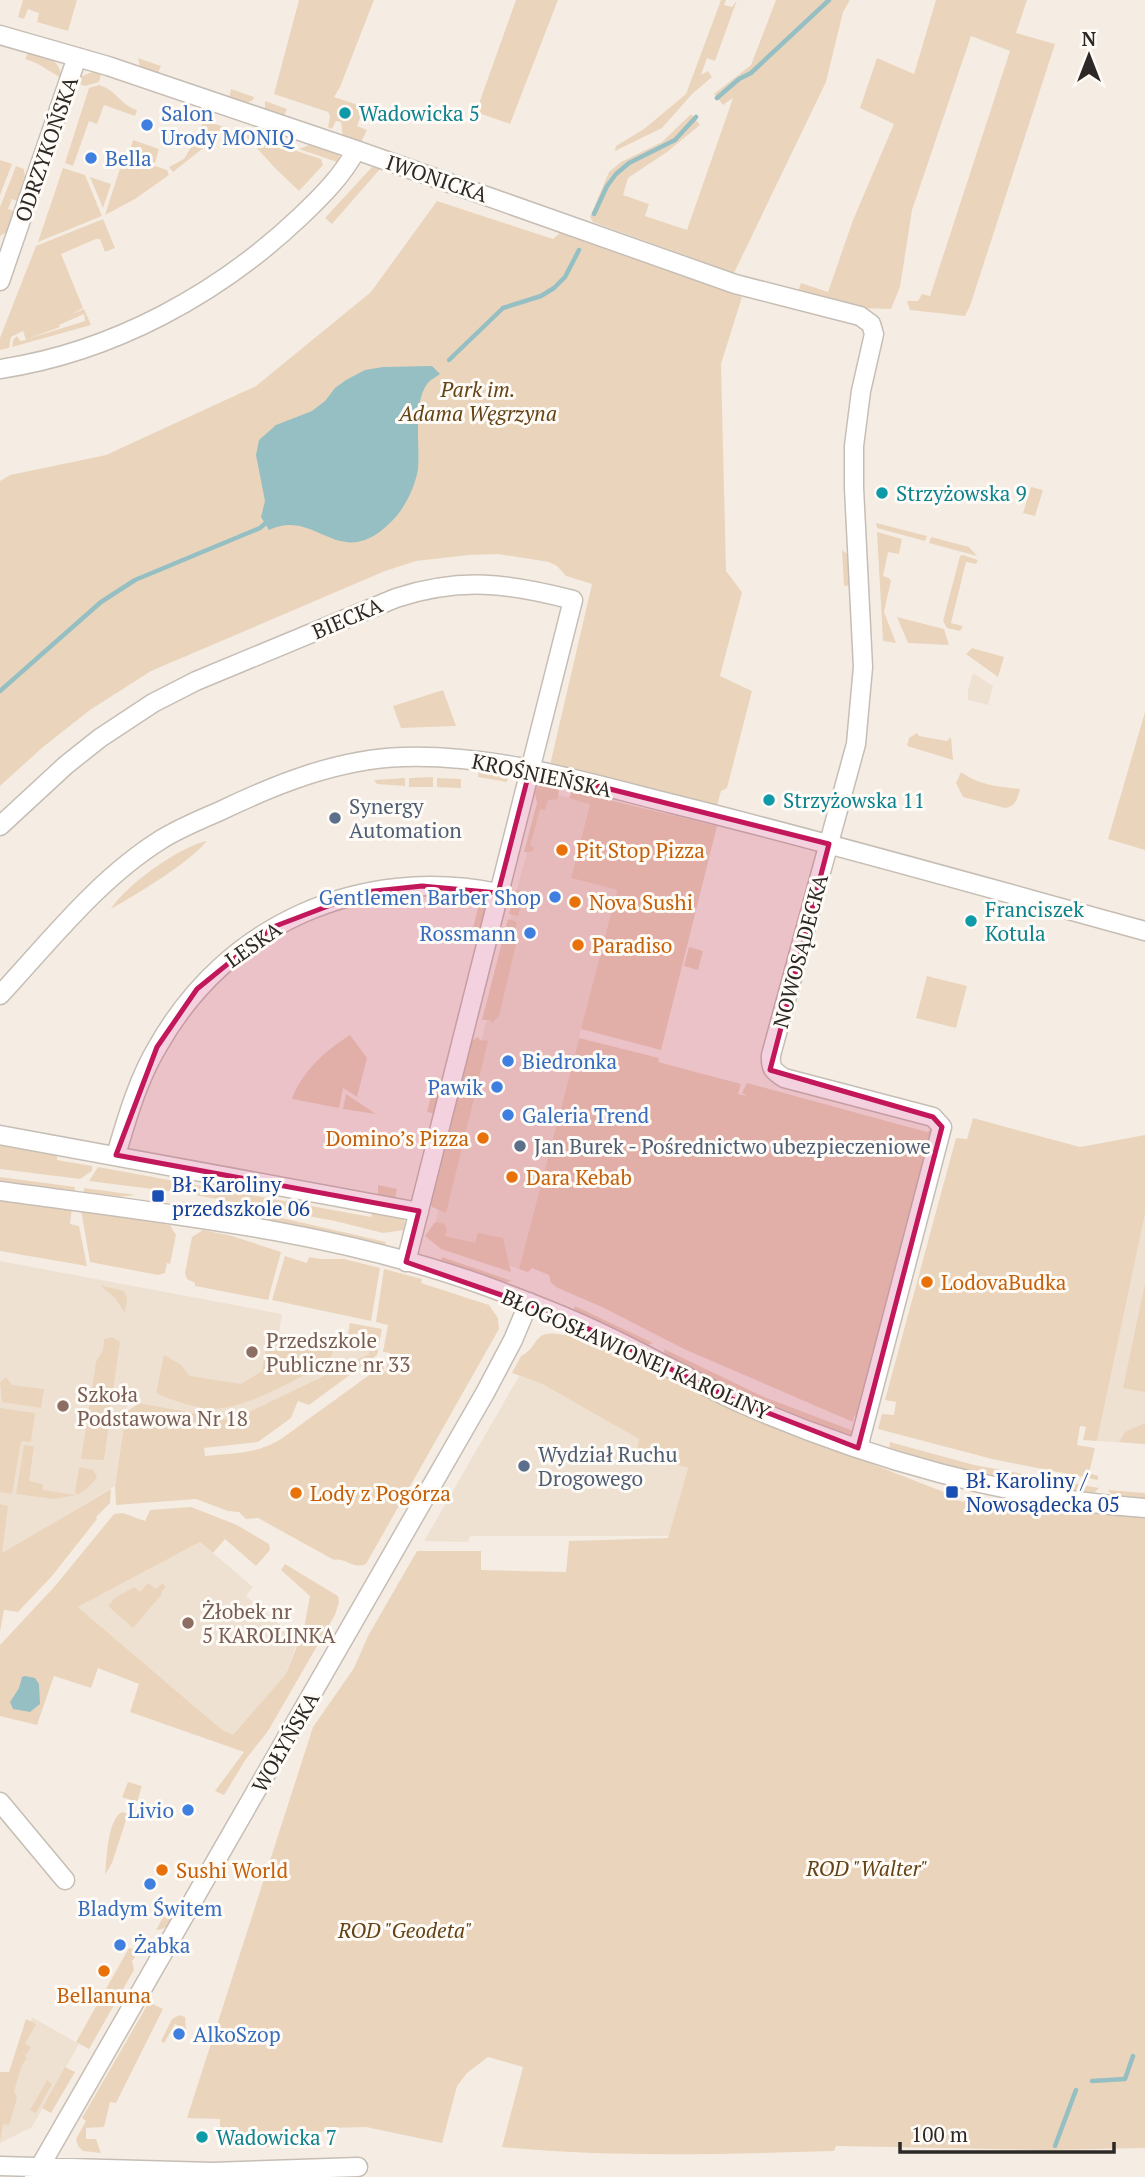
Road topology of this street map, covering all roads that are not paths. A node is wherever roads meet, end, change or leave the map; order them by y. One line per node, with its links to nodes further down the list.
1 (0, 35): 2 (street, IWONICKA)
2 (77, 57): 3 (street, IWONICKA); 4 (street, ODRZYKOŃSKA)
3 (356, 150): 5 (street, IWONICKA); 6 (street)
4 (0, 281)
5 (871, 324): 9 (street, NOWOSĄDECKA)
6 (0, 369)
7 (530, 769): 8 (street, BIECKA); 9 (street, KROŚNIEŃSKA); 10 (street); 12 (street, KROŚNIEŃSKA)
8 (0, 827)
9 (829, 844): 11 (street, KROŚNIEŃSKA); 19 (street, NOWOSĄDECKA)
10 (498, 893): 14 (street, LESKA); 16 (street)
11 (1145, 931)
12 (0, 995)
13 (0, 1135): 14 (street)
14 (116, 1155): 16 (street)
15 (0, 1191): 17 (street, BŁOGOSŁAWIONEJ KAROLINY)
16 (419, 1212): 17 (street)
17 (406, 1262): 18 (street, BŁOGOSŁAWIONEJ KAROLINY)
18 (529, 1302): 19 (street, BŁOGOSŁAWIONEJ KAROLINY); 25 (street, WOŁYŃSKA)
19 (858, 1448): 20 (street, BŁOGOSŁAWIONEJ KAROLINY)
20 (1145, 1508)
21 (0, 1802): 22 (street)
22 (65, 1880)
23 (0, 2166): 25 (street)
24 (358, 2168): 25 (street)
25 (37, 2172)

